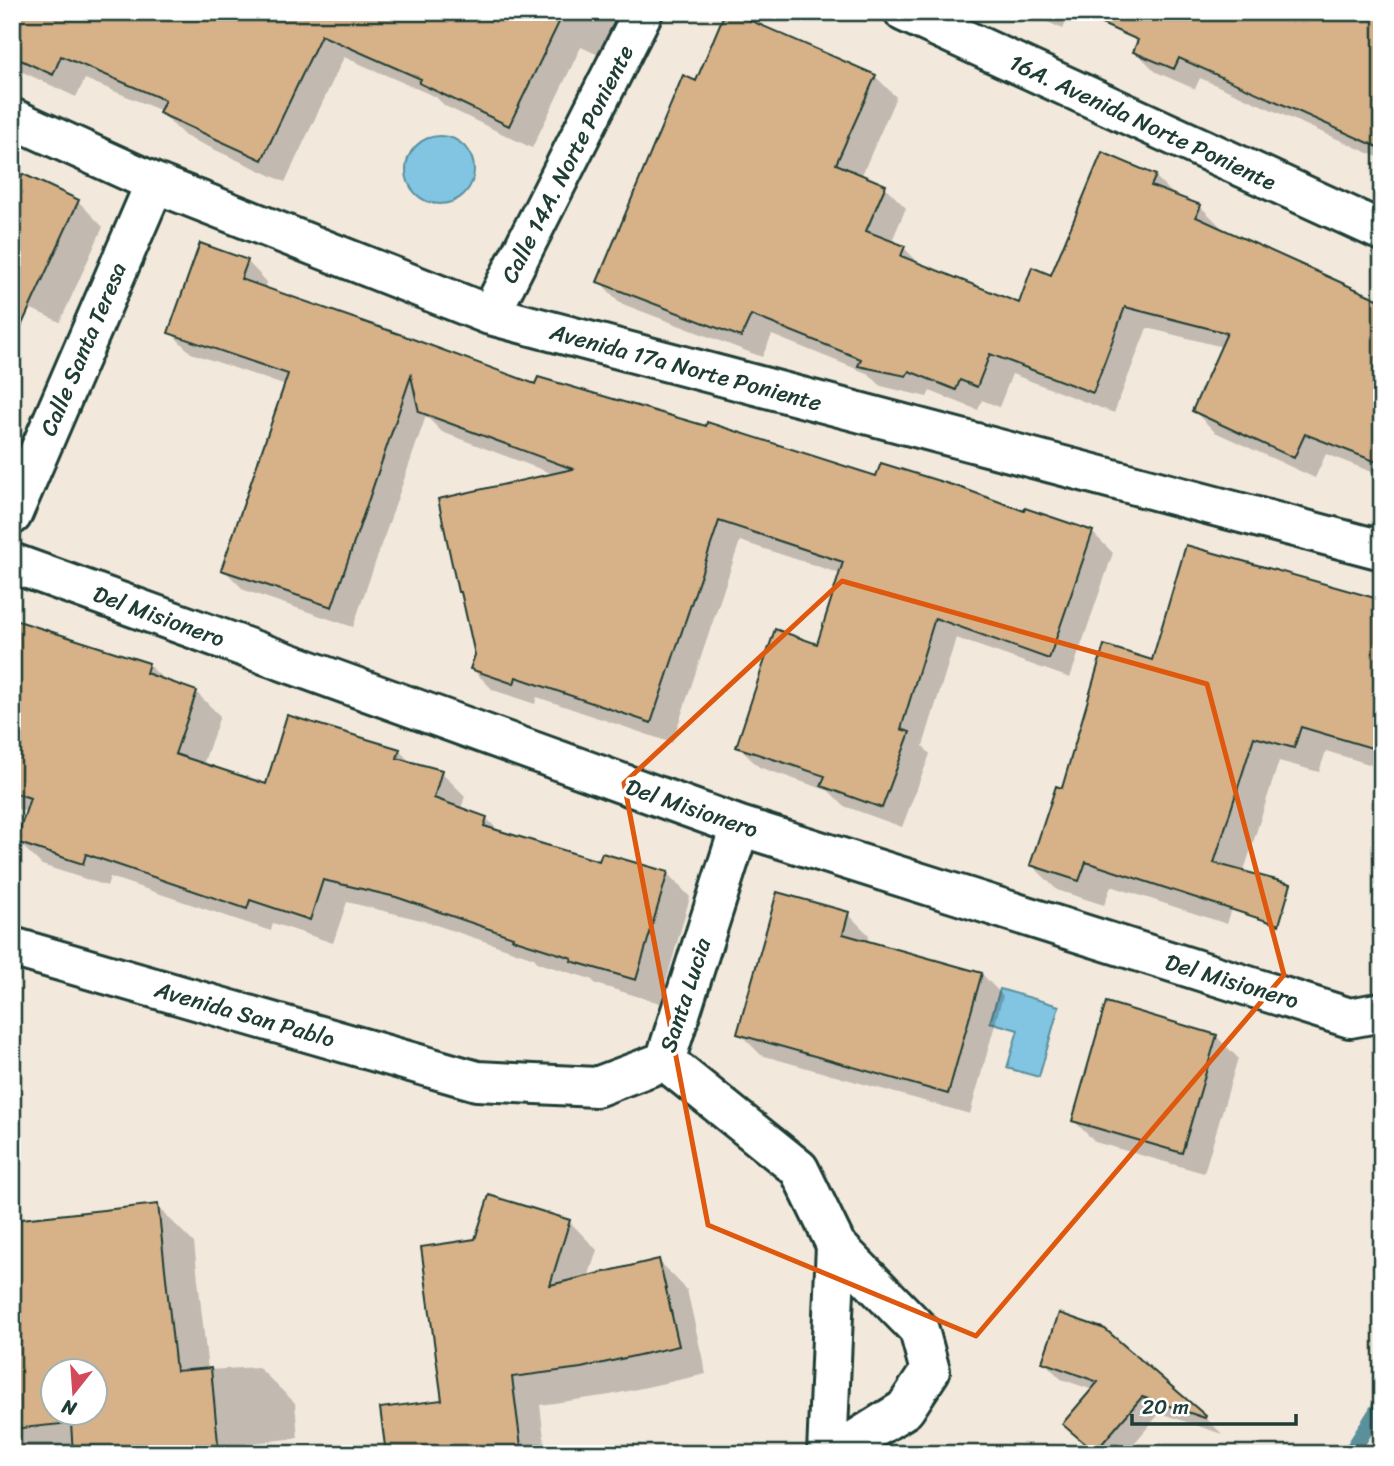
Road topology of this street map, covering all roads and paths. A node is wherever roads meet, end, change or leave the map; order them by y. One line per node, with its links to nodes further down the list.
1 (643, 12): 6 (street, Calle 14A. Norte Poniente)
2 (904, 12): 5 (street, 16A. Avenida Norte Poniente)
3 (12, 118): 4 (street, Avenida 17a Norte Poniente)
4 (155, 183): 6 (street, Avenida 17a Norte Poniente); 7 (street, Calle Santa Teresa)
5 (1382, 231)
6 (490, 315): 8 (street, Avenida 17a Norte Poniente)
7 (12, 515)
8 (1382, 550)
9 (12, 563): 10 (street, Del Misionero)
10 (740, 826): 12 (street, Del Misionero); 13 (street, Santa Lucia)
11 (12, 947): 14 (street, Avenida San Pablo)
12 (1382, 1012)
13 (665, 1061): 14 (street, Santa Lucia); 15 (street)
14 (477, 1081)
15 (836, 1245): 16 (street); 17 (street)
16 (827, 1454)
17 (833, 1454)

